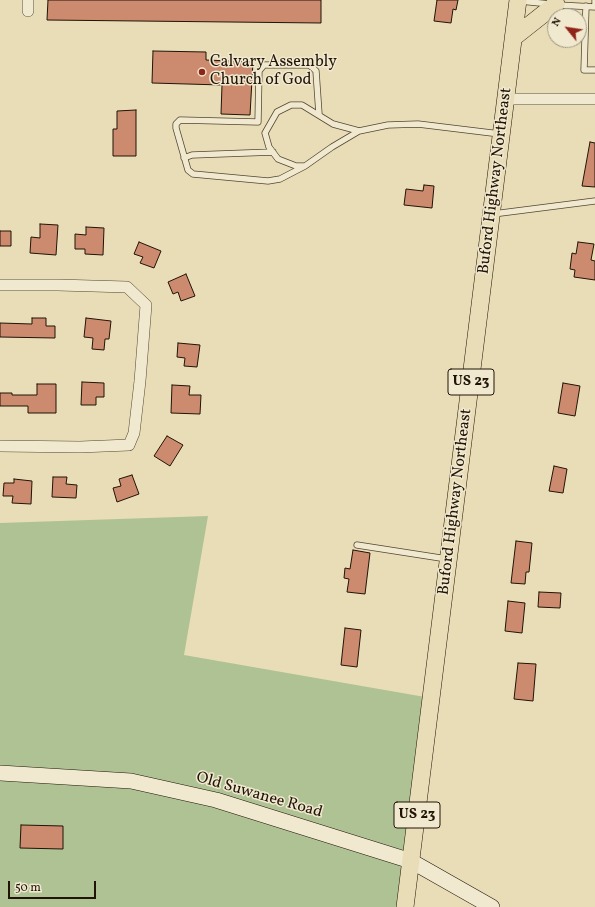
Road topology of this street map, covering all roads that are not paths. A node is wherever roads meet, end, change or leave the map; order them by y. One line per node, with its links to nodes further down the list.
1 (518, 0): 3 (lane); 6 (main road, Buford Highway Northeast / US 23)
2 (595, 0): 5 (lane)
3 (556, 4): 4 (lane); 6 (main road)
4 (586, 6): 5 (lane); 7 (lane)
5 (595, 7)
6 (513, 38): 9 (main road, Buford Highway Northeast / US 23)
7 (595, 70)
8 (595, 99): 9 (street)
9 (507, 100): 14 (main road, Buford Highway Northeast / US 23)
10 (319, 114): 11 (lane); 12 (lane); 13 (lane)
11 (258, 122): 12 (lane); 16 (lane)
12 (269, 126): 15 (lane)
13 (359, 131): 14 (lane); 17 (lane)
14 (502, 134): 19 (main road, Buford Highway Northeast / US 23)
15 (273, 152): 16 (lane); 17 (lane)
16 (184, 158): 17 (lane)
17 (306, 166)
18 (595, 201): 19 (lane)
19 (492, 214): 23 (main road, Buford Highway Northeast / US 23)
20 (0, 285): 21 (street)
21 (0, 446)
22 (357, 545): 23 (lane)
23 (449, 559): 25 (main road, Buford Highway Northeast / US 23)
24 (0, 773): 25 (street, Old Suwanee Road)
25 (411, 861): 26 (main road, US 23); 27 (street, Old Suwanee Road)
26 (405, 907)
27 (492, 907)

